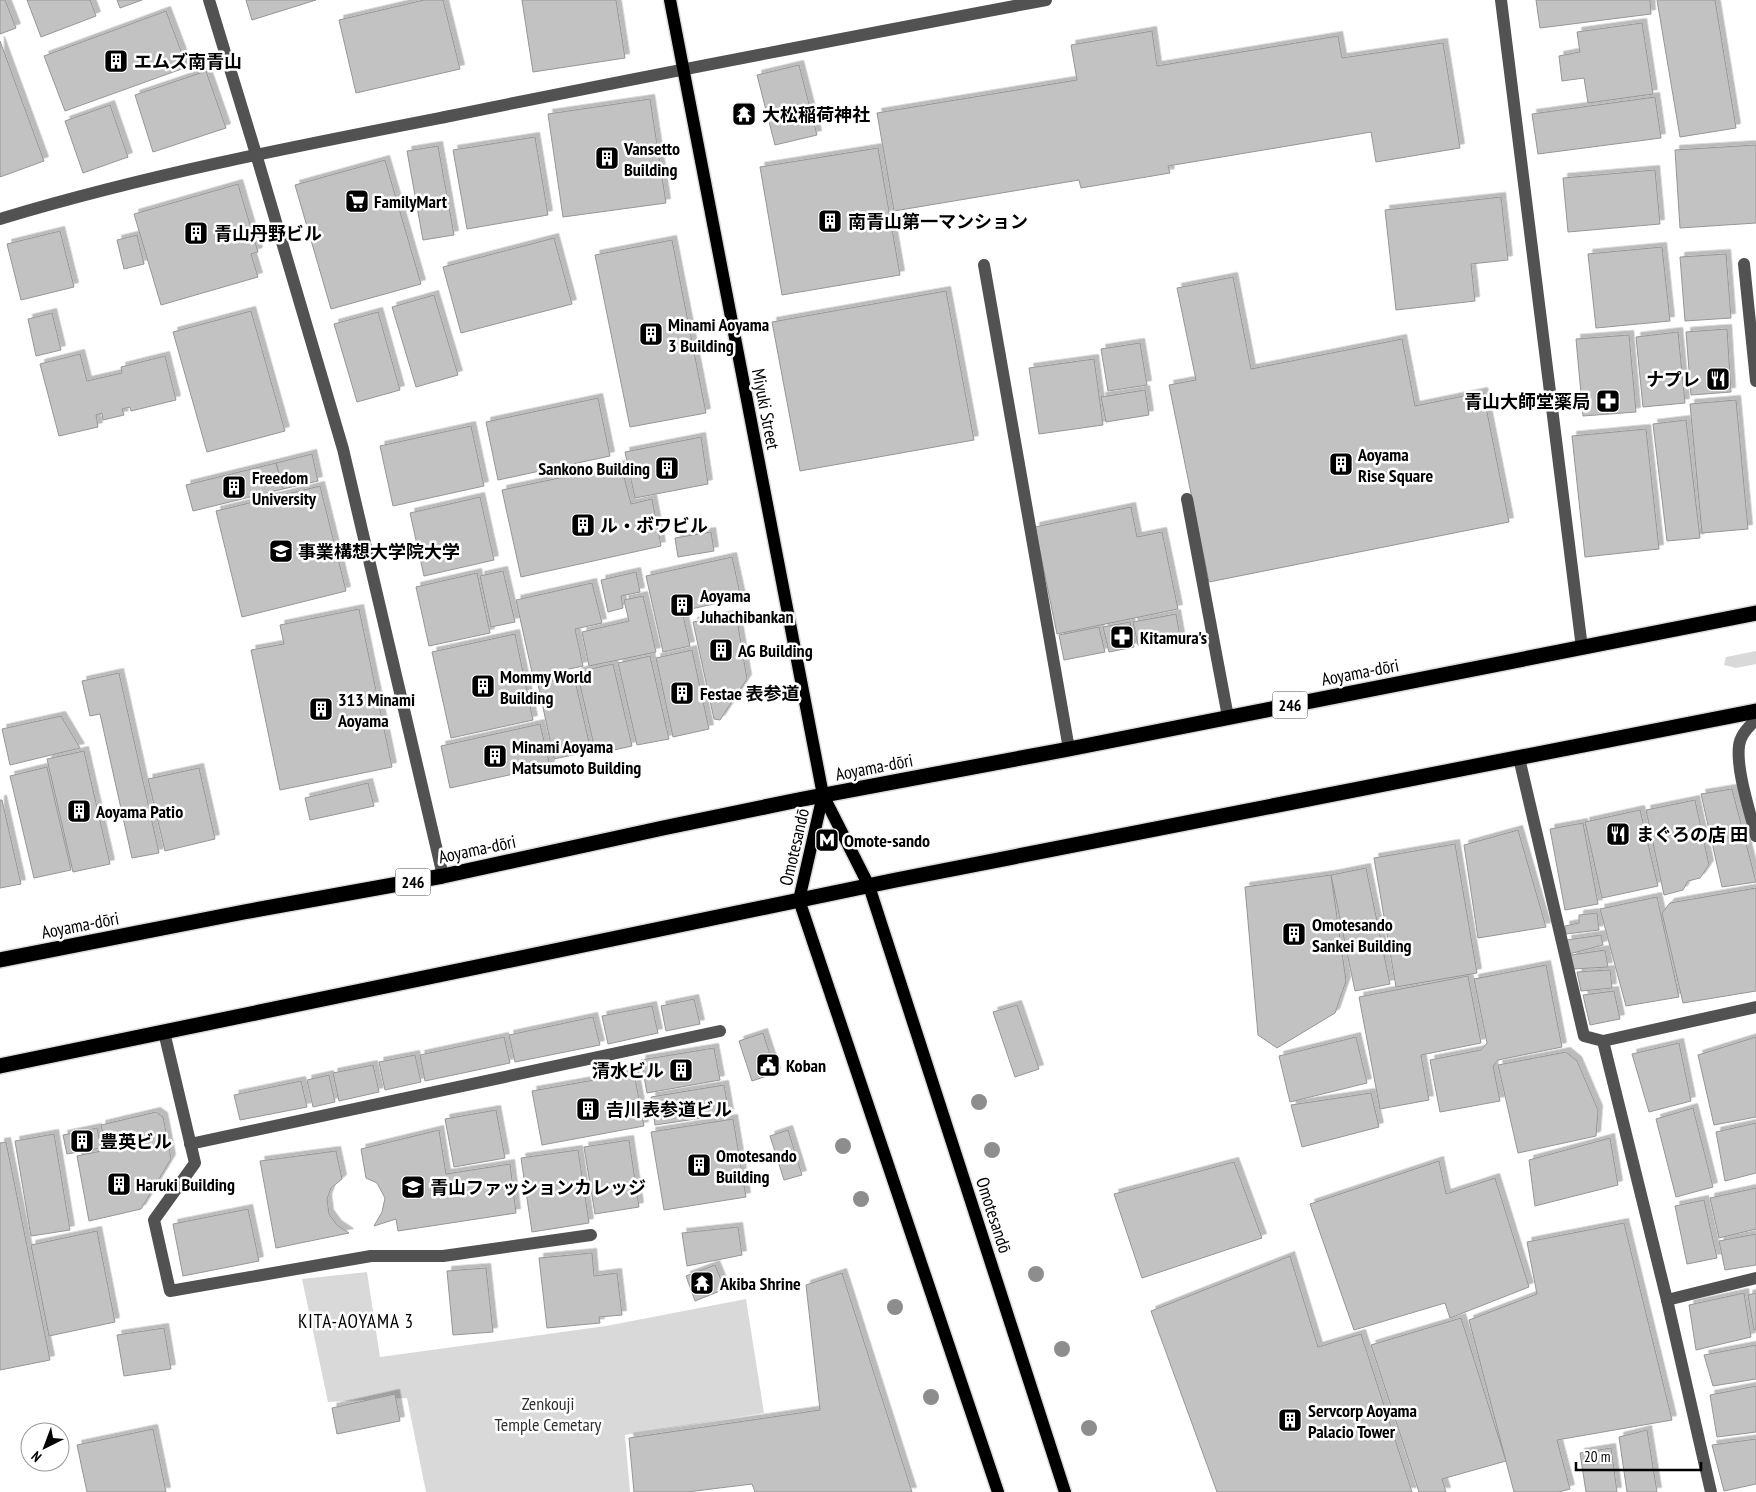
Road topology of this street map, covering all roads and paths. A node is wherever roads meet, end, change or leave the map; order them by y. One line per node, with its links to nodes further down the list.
1 (209, 0): 6 (street)
2 (670, 0): 5 (main road, Miyuki Street)
3 (1046, 0): 5 (street)
4 (1501, 0): 13 (street)
5 (682, 69): 6 (street); 19 (main road, Miyuki Street)
6 (256, 154): 7 (street); 21 (street)
7 (0, 219)
8 (1744, 264): 10 (street)
9 (984, 265): 17 (street)
10 (1756, 381)
11 (1187, 499): 15 (street)
12 (1756, 614): 13 (highway, Aoyama-dōri / 246)
13 (1582, 648): 15 (highway, Aoyama-dōri / 246)
14 (1756, 711): 18 (highway)
15 (1228, 717): 17 (highway, Aoyama-dōri / 246)
16 (1756, 720): 20 (street)
17 (1069, 749): 19 (highway, Aoyama-dōri / 246)
18 (1519, 758): 22 (highway); 28 (street)
19 (824, 796): 21 (highway, Aoyama-dōri / 246); 22 (main road, Omotesandō); 23 (main road, Omotesandō)
20 (1756, 836)
21 (443, 876): 24 (highway, Aoyama-dōri / 246)
22 (869, 886): 23 (highway); 35 (main road, Omotesandō)
23 (799, 900): 27 (highway); 34 (main road, Omotesandō)
24 (0, 960)
25 (1756, 1007): 28 (street)
26 (720, 1031): 30 (street)
27 (164, 1032): 29 (highway); 30 (street)
28 (1603, 1042): 33 (street)
29 (0, 1066)
30 (190, 1144): 31 (street)
31 (591, 1236)
32 (1756, 1278): 33 (street)
33 (1667, 1300): 36 (street)
34 (998, 1492)
35 (1065, 1492)
36 (1711, 1492)

